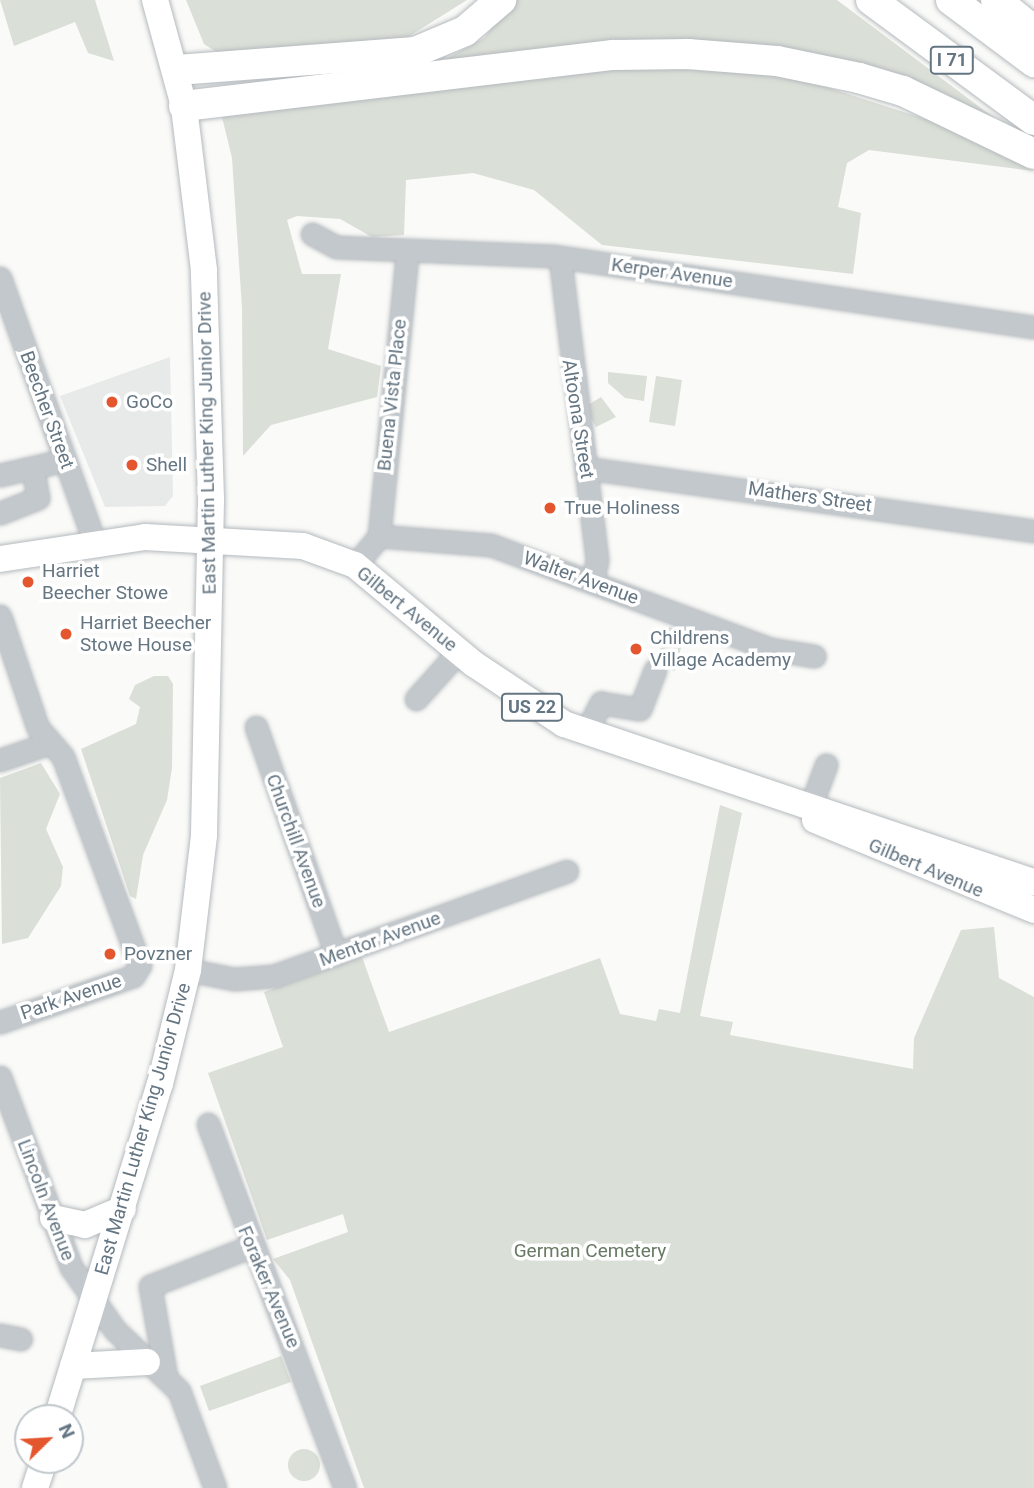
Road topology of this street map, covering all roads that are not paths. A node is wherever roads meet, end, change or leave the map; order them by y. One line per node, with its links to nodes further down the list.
1 (155, 0): 8 (main road, East Martin Luther King Junior Drive)
2 (501, 0): 8 (highway)
3 (871, 0): 10 (highway, I 71)
4 (951, 0): 7 (highway, I 71)
5 (996, 0): 6 (highway)
6 (1034, 31)
7 (1034, 62)
8 (177, 70): 9 (main road, East Martin Luther King Junior Drive)
9 (184, 106): 11 (highway); 24 (main road, East Martin Luther King Junior Drive)
10 (1034, 120)
11 (1034, 154)
12 (312, 234): 13 (street, Kerper Avenue)
13 (407, 254): 14 (street, Kerper Avenue); 23 (street, Buena Vista Place)
14 (560, 258): 16 (street, Kerper Avenue); 18 (street, Altoona Street)
15 (0, 278): 17 (street, Beecher Street)
16 (1034, 327)
17 (65, 460): 19 (street); 25 (street, Beecher Street)
18 (586, 468): 22 (street, Mathers Street); 28 (street, Altoona Street)
19 (33, 469): 20 (street); 21 (street)
20 (0, 475)
21 (0, 513)
22 (1034, 530)
23 (379, 536): 27 (street); 28 (street, Walter Avenue)
24 (210, 537): 25 (main road, Gilbert Avenue / US 22); 27 (main road, Gilbert Avenue / US 22); 45 (main road, East Martin Luther King Junior Drive)
25 (94, 541): 26 (main road, Gilbert Avenue / US 22)
26 (0, 559)
27 (355, 565): 30 (main road, Gilbert Avenue / US 22)
28 (593, 580): 31 (street, Walter Avenue)
29 (0, 616): 36 (street)
30 (458, 651): 33 (street); 35 (main road, Gilbert Avenue / US 22)
31 (814, 656)
32 (655, 670): 35 (street)
33 (416, 699)
34 (256, 727): 44 (street, Churchill Avenue)
35 (586, 732): 39 (main road, Gilbert Avenue / US 22)
36 (50, 743): 37 (street); 46 (street, Park Avenue)
37 (0, 760)
38 (826, 765): 40 (street)
39 (744, 786): 40 (main road, Gilbert Avenue / US 22); 43 (main road, Gilbert Avenue / US 22)
40 (811, 805): 42 (main road, Gilbert Avenue / US 22)
41 (567, 871): 44 (street, Mentor Avenue)
42 (1034, 882)
43 (1034, 910)
44 (336, 954): 45 (street, Mentor Avenue)
45 (188, 970): 49 (main road, East Martin Luther King Junior Drive)
46 (0, 1022)
47 (0, 1077): 50 (street, Lincoln Avenue)
48 (206, 1140): 51 (street, Foraker Avenue)
49 (123, 1209): 50 (main road); 52 (main road, East Martin Luther King Junior Drive)
50 (53, 1219): 52 (street, Lincoln Avenue)
51 (249, 1247): 56 (street); 59 (street, Foraker Avenue)
52 (92, 1303): 55 (main road, East Martin Luther King Junior Drive); 56 (street, Lincoln Avenue)
53 (0, 1335): 54 (street)
54 (21, 1339)
55 (73, 1366): 56 (main road); 57 (main road, East Martin Luther King Junior Drive)
56 (157, 1370): 58 (street, Lincoln Avenue)
57 (61, 1404)
58 (215, 1488)
59 (345, 1488)

